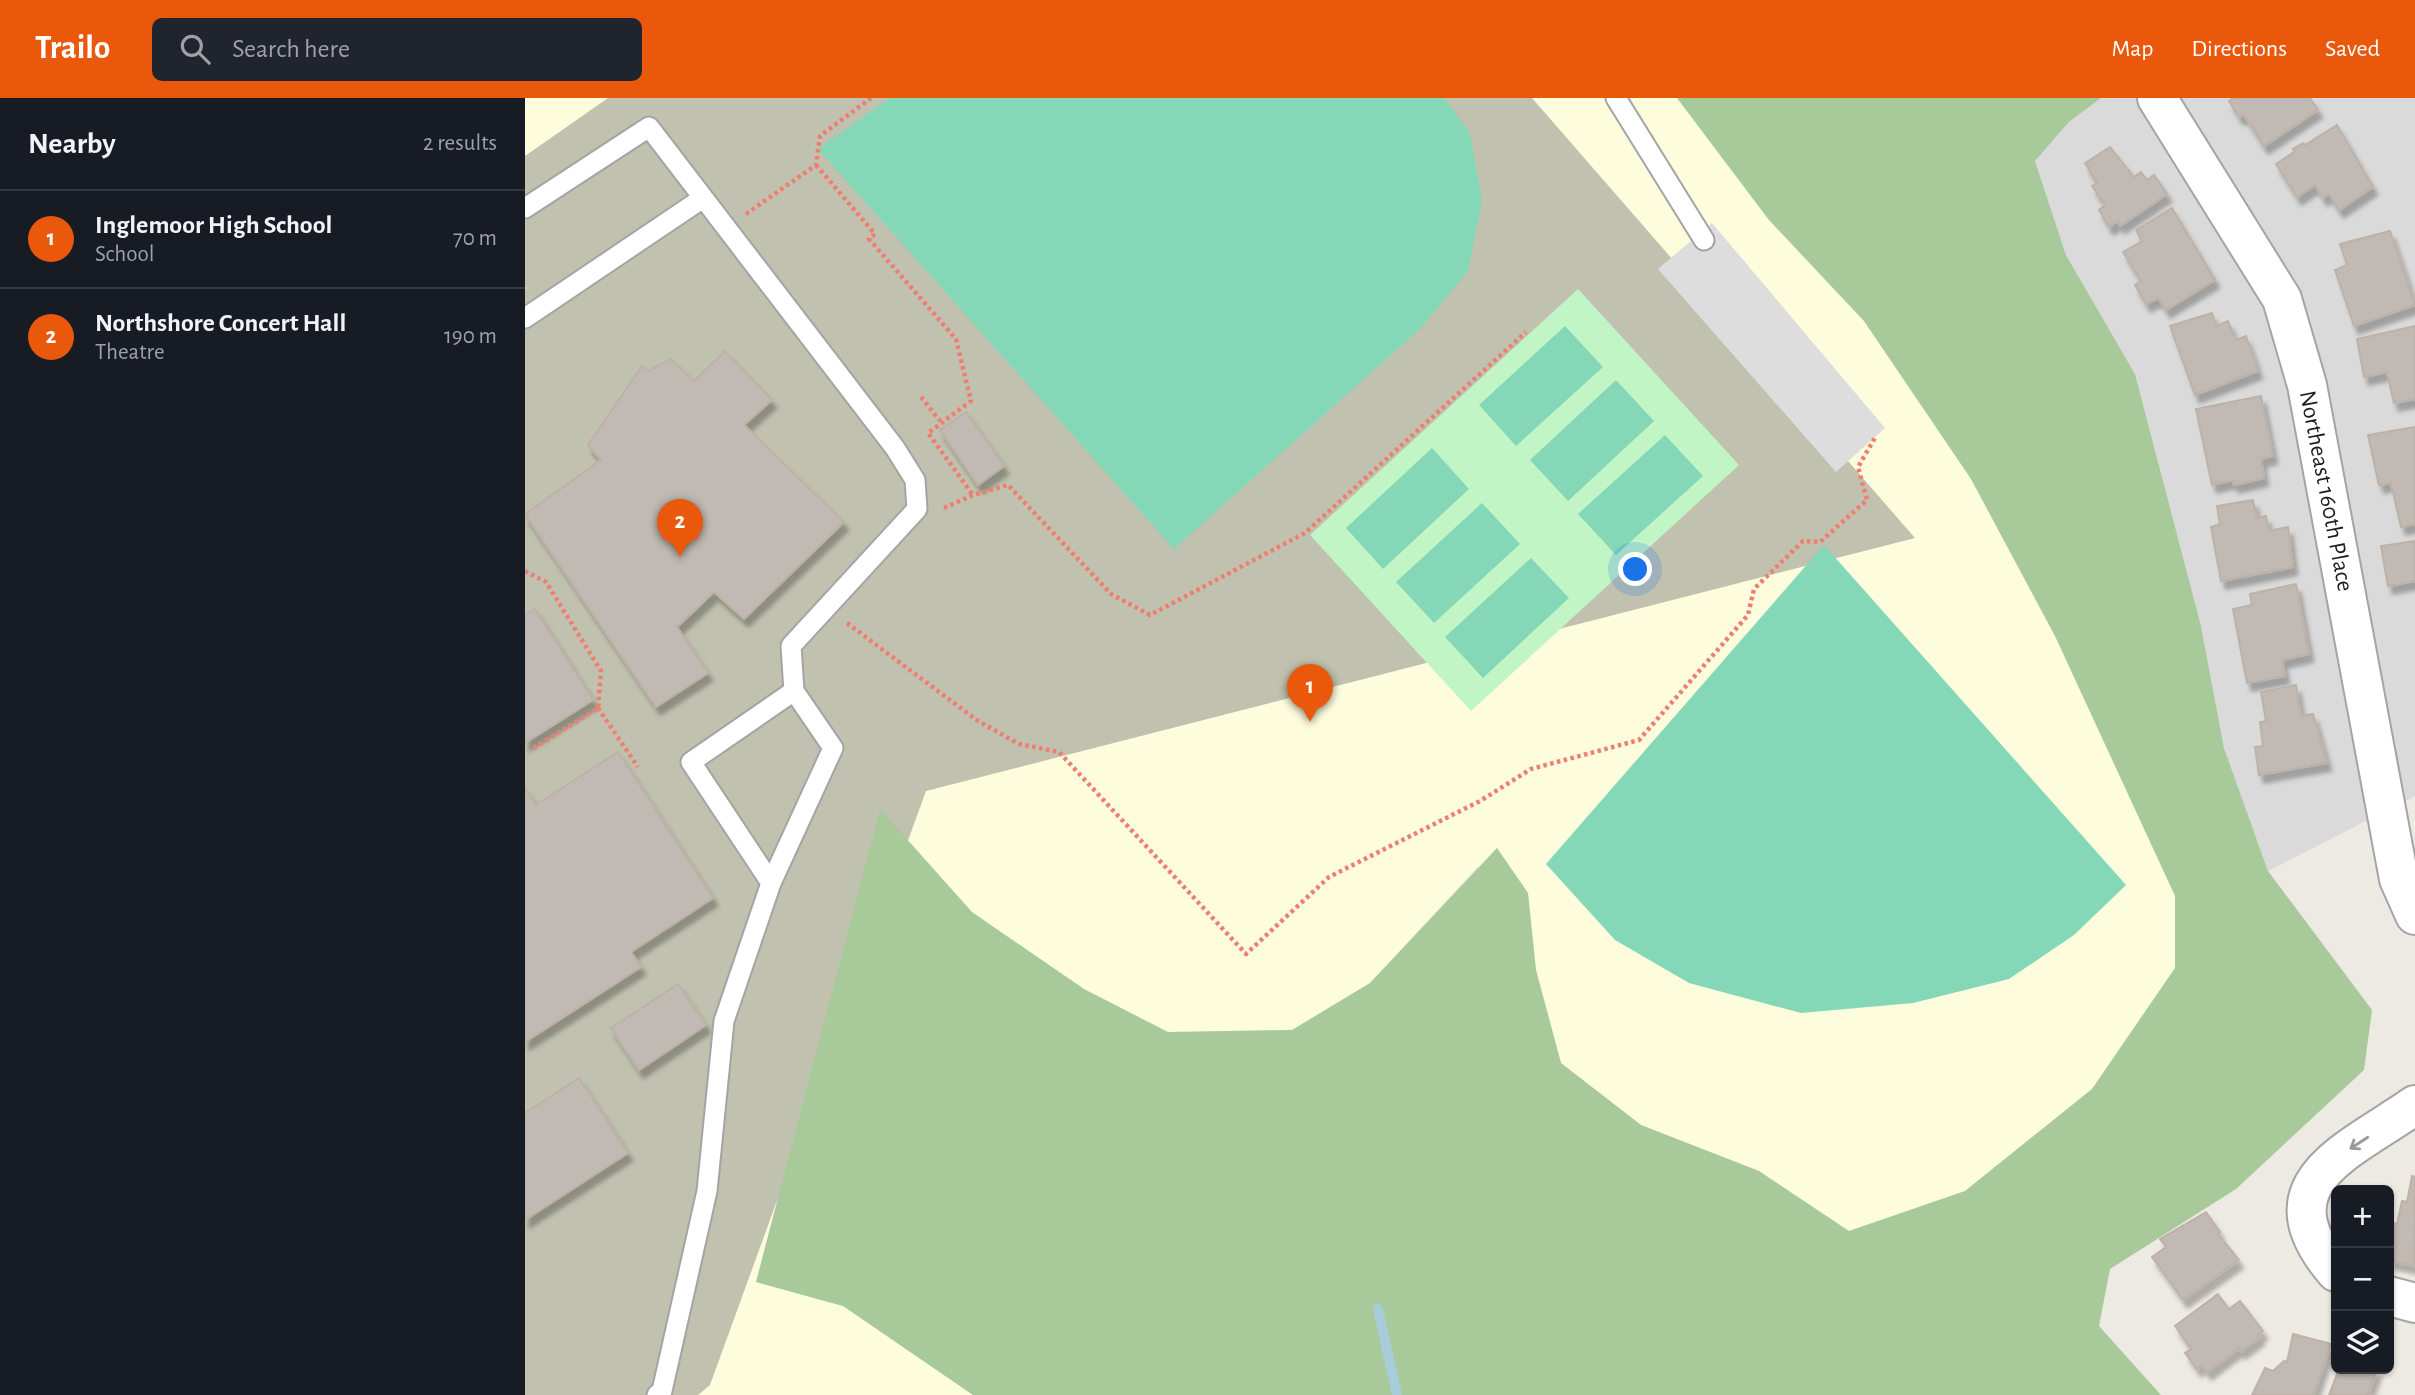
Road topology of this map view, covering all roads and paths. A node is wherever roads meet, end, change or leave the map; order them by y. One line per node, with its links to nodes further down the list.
1 (871, 98): 4 (path)
2 (1616, 98): 8 (lane)
3 (2157, 98): 23 (street, Northeast 160th Place)
4 (816, 165): 7 (path); 12 (path)
5 (703, 198): 6 (lane); 9 (lane); 18 (lane)
6 (525, 208)
7 (742, 216)
8 (1704, 240)
9 (525, 318)
10 (1525, 332): 14 (path)
11 (922, 397): 12 (path)
12 (941, 422): 14 (path)
13 (1876, 436): 17 (path)
14 (973, 495): 15 (path)
15 (944, 508)
16 (525, 571): 19 (path)
17 (845, 621)
18 (794, 691): 22 (lane); 22 (lane)
19 (599, 708): 20 (path); 21 (path)
20 (532, 750)
21 (638, 767)
22 (771, 883): 28 (lane)
23 (2415, 915)
24 (2415, 1105): 25 (street, one-way to 25)
25 (2331, 1265)
26 (2394, 1297): 27 (street)
27 (2415, 1303)
28 (657, 1395)

